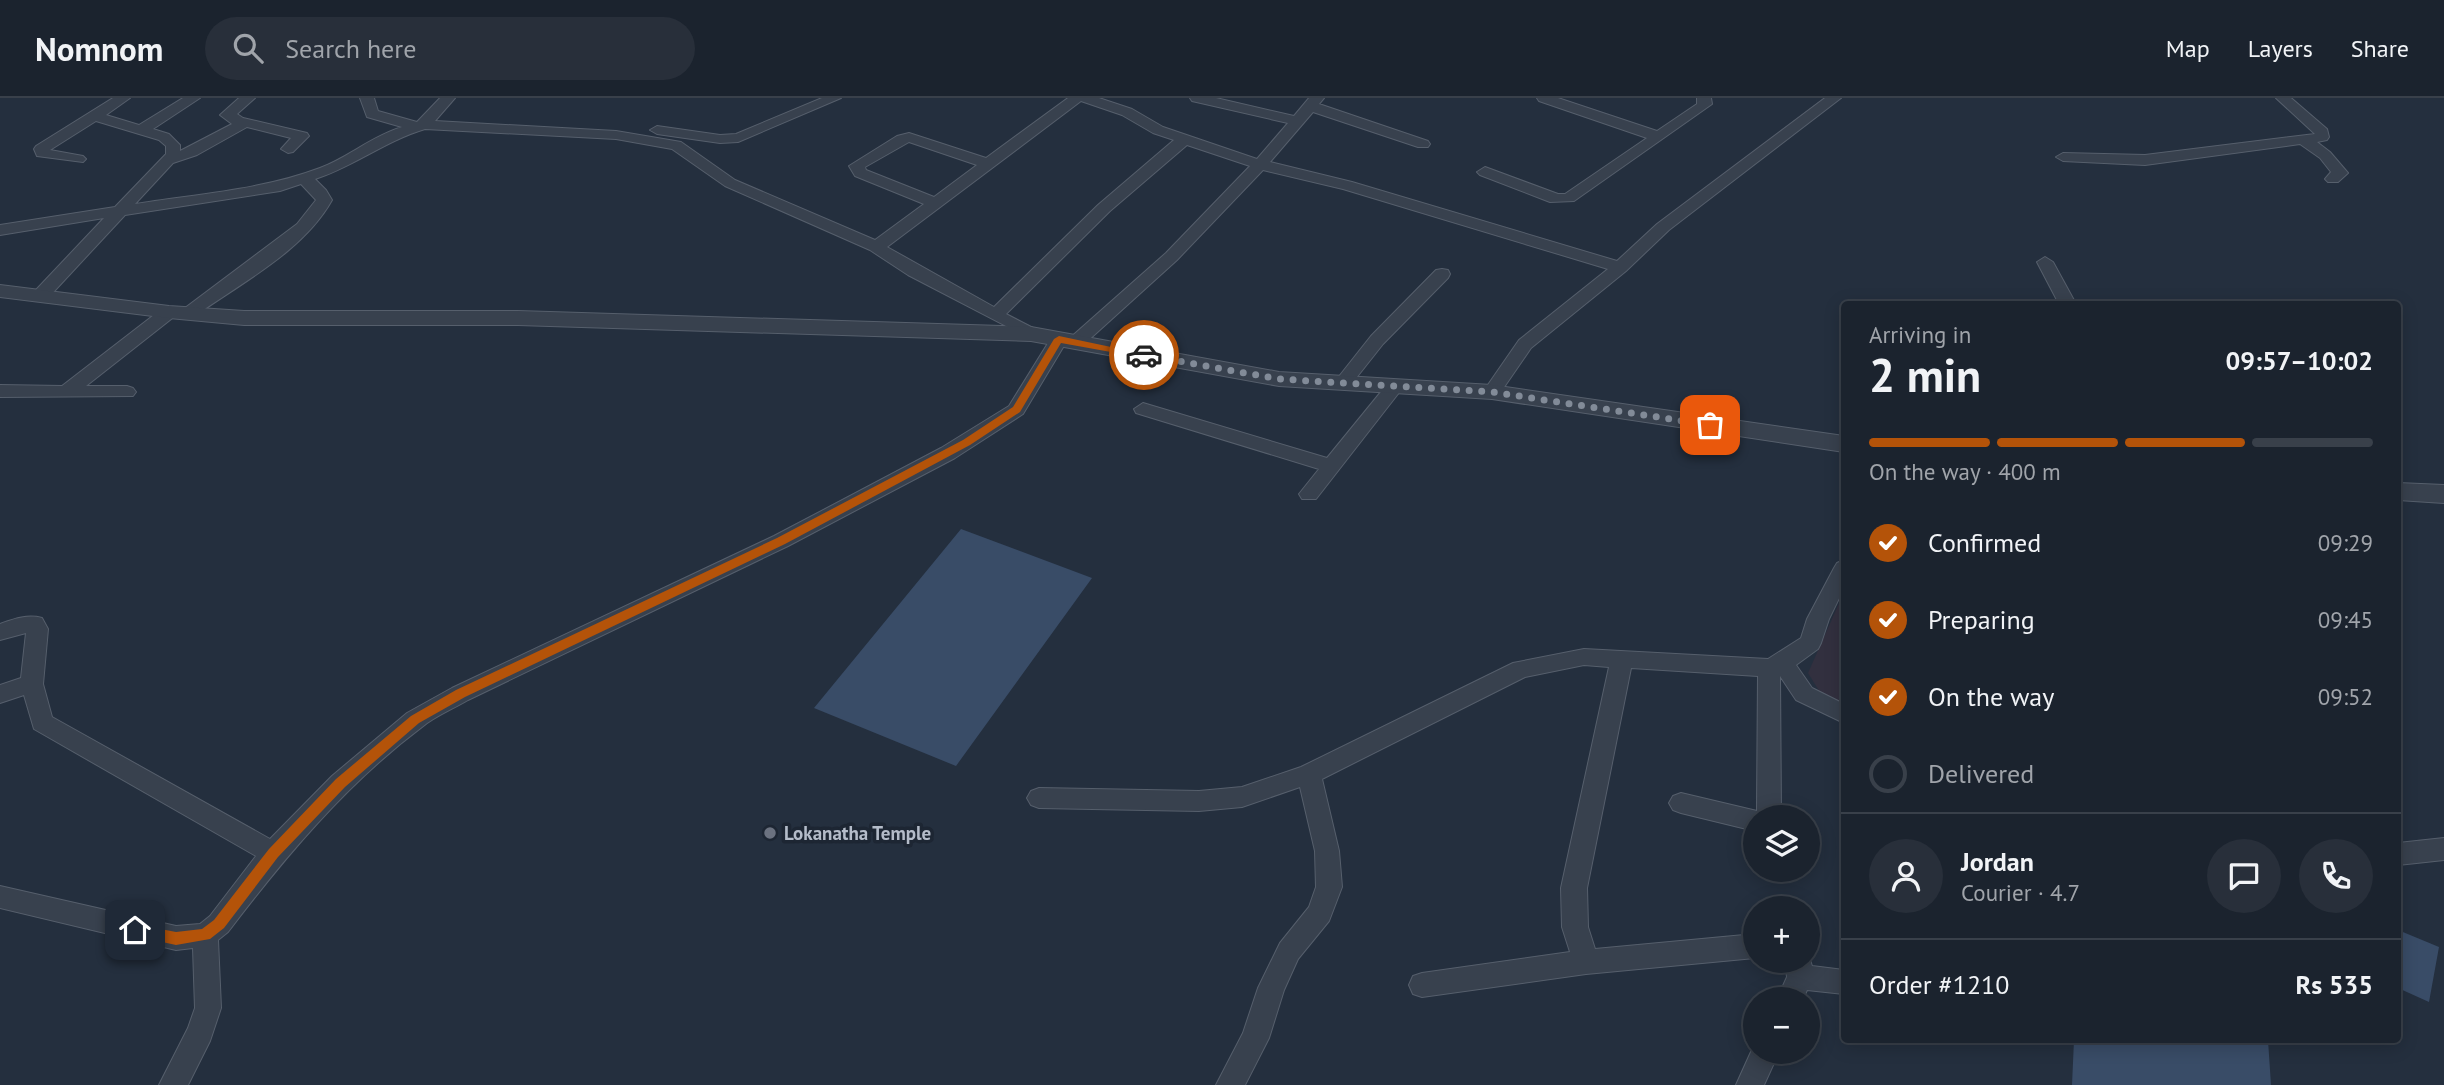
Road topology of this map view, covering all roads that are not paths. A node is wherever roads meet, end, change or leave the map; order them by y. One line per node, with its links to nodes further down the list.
1 (123, 98): 15 (street)
2 (193, 98): 19 (street)
3 (248, 98): 17 (street)
4 (367, 98): 18 (street)
5 (448, 98): 18 (street)
6 (834, 98): 20 (street)
7 (1077, 98): 29 (street)
8 (1085, 98): 22 (street)
9 (1196, 98): 16 (street)
10 (1544, 98): 21 (street)
11 (1704, 98): 21 (street)
12 (1833, 98): 39 (street)
13 (2283, 98): 23 (street)
14 (1314, 102): 16 (street); 24 (street)
15 (94, 116): 19 (street); 27 (street)
16 (1297, 121): 30 (street)
17 (244, 123): 25 (street); 28 (street)
18 (419, 126): 20 (street); 32 (street)
19 (141, 130): 28 (street)
20 (617, 135): 37 (street)
21 (1659, 137): 31 (street)
22 (1185, 139): 30 (street); 45 (street)
23 (2304, 140): 26 (street); 33 (street)
24 (1423, 144)
25 (288, 149)
26 (2063, 157)
27 (78, 159)
28 (169, 160): 35 (street)
29 (988, 164): 34 (street); 34 (street)
30 (1258, 164): 39 (street); 47 (street)
31 (1485, 172)
32 (305, 179): 35 (street); 44 (street)
33 (2333, 179)
34 (935, 203): 37 (street)
35 (122, 211): 36 (street); 42 (street)
36 (0, 230)
37 (876, 247): 45 (street)
38 (2045, 262): 43 (street)
39 (1620, 267): 53 (street)
40 (1442, 274): 48 (street)
41 (0, 291): 42 (street)
42 (40, 296): 44 (street)
43 (2065, 301)
44 (177, 313): 46 (street); 51 (street)
45 (995, 314): 46 (street)
46 (1031, 334): 47 (street)
47 (1067, 341): 48 (street); 73 (street)
48 (1343, 383): 49 (street)
49 (1395, 386): 53 (street); 56 (street)
50 (0, 391): 51 (street)
51 (66, 392): 52 (street)
52 (127, 392)
53 (1492, 392): 55 (street)
54 (1143, 409): 56 (street)
55 (1841, 444)
56 (1332, 466): 58 (street)
57 (2401, 492): 59 (street)
58 (1309, 494)
59 (2444, 494)
60 (1841, 574): 63 (street)
61 (0, 632): 64 (street)
62 (1622, 658): 63 (street); 67 (street); 78 (street)
63 (1776, 666): 66 (street); 70 (street)
64 (32, 684): 65 (street); 73 (street)
65 (0, 694)
66 (1841, 712)
67 (1309, 774): 68 (street); 84 (street)
68 (1039, 798)
69 (1681, 803): 71 (street)
70 (1770, 805)
71 (1743, 818)
72 (2444, 849): 74 (street)
73 (273, 853): 76 (street)
74 (2401, 854)
75 (0, 897): 76 (street)
76 (205, 934): 83 (street)
77 (1743, 947): 78 (street)
78 (1586, 962): 81 (street)
79 (1796, 979): 80 (street)
80 (1841, 982)
81 (1422, 985)
82 (1760, 1064): 85 (street)
83 (173, 1085)
84 (1230, 1085)
85 (1750, 1085)

